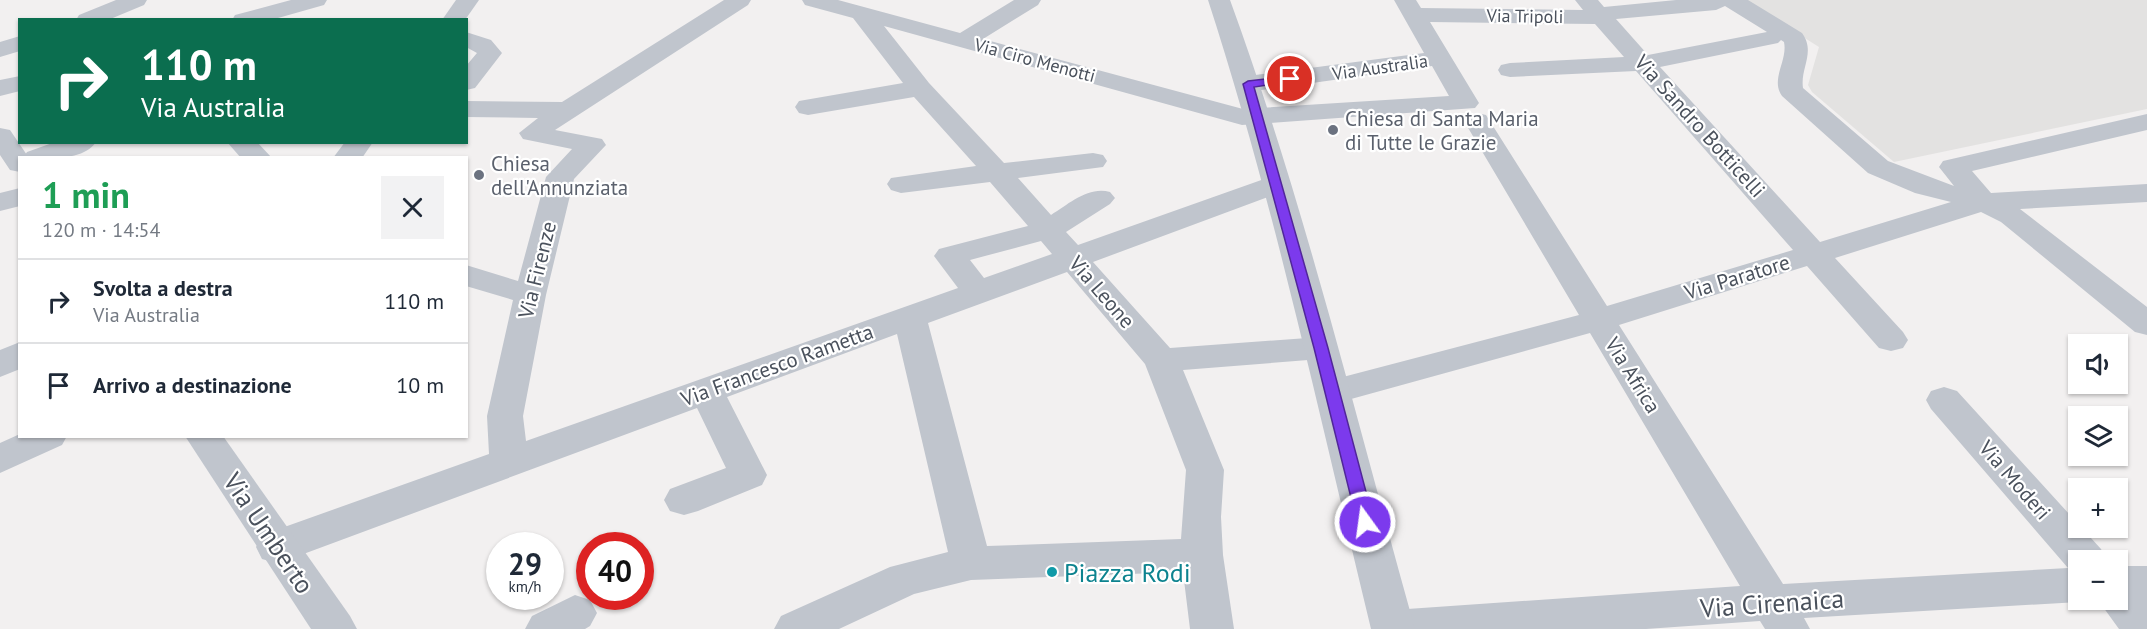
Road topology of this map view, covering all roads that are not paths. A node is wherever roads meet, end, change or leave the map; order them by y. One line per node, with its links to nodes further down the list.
1 (135, 0): 12 (street)
2 (316, 0): 13 (street)
3 (468, 0): 14 (street)
4 (740, 0): 29 (street, Via Firenze)
5 (813, 0): 11 (street, Via Ciro Menotti)
6 (1030, 0): 16 (street)
7 (1219, 0): 24 (street)
8 (1720, 1): 10 (street, Via Tripoli); 20 (street); 47 (street)
9 (1409, 7): 10 (street, Via Tripoli); 19 (street, Via Africa)
10 (1596, 11): 20 (street, Via Sandro Botticelli)
11 (861, 13): 16 (street, Via Ciro Menotti); 26 (street, Via Leone)
12 (92, 18)
13 (250, 18)
14 (454, 18)
15 (468, 40): 22 (street)
16 (963, 41): 31 (street, Via Ciro Menotti)
17 (18, 44): 18 (street)
18 (0, 50)
19 (1439, 58): 24 (street, Via Australia); 30 (street, Via Africa)
20 (1643, 63): 21 (street); 49 (street, Via Sandro Botticelli)
21 (1510, 70)
22 (468, 81)
23 (18, 84): 25 (street)
24 (1248, 84): 31 (street)
25 (0, 88)
26 (920, 88): 27 (street); 40 (street, Via Leone)
27 (808, 107)
28 (468, 108): 29 (street)
29 (567, 110): 53 (street, Via Firenze)
30 (1472, 112): 31 (street, Via Ciro Menotti); 56 (street, Via Africa)
31 (1258, 118): 42 (street)
32 (2144, 125): 47 (street)
33 (73, 144): 36 (street)
34 (242, 144): 37 (street)
35 (358, 144): 38 (street)
36 (15, 156)
37 (256, 156)
38 (349, 156)
39 (1093, 161): 40 (street)
40 (998, 173): 41 (street); 48 (street, Via Leone)
41 (901, 184)
42 (1277, 184): 50 (street, Via Francesco Rametta); 59 (street)
43 (2147, 193): 47 (street, Via Paratore)
44 (18, 197): 46 (street)
45 (1100, 198): 48 (street)
46 (0, 202)
47 (1983, 202): 49 (street, Via Paratore); 54 (street)
48 (1048, 230): 50 (street, Via Leone); 52 (street)
49 (1814, 252): 56 (street, Via Paratore); 58 (street)
50 (1073, 258): 52 (street, Via Francesco Rametta); 61 (street, Via Leone)
51 (468, 276): 53 (street)
52 (978, 292): 55 (street, Via Francesco Rametta)
53 (530, 295): 69 (street, Via Firenze)
54 (2133, 300): 57 (street)
55 (910, 316): 63 (street, Via Francesco Rametta); 74 (street)
56 (1599, 320): 64 (street, Via Paratore); 79 (street, Via Africa)
57 (2147, 324)
58 (1891, 340)
59 (1321, 348): 61 (street); 64 (street)
60 (18, 354): 62 (street)
61 (1161, 360): 73 (street, Via Leone)
62 (0, 365)
63 (706, 391): 69 (street, Via Francesco Rametta); 70 (street)
64 (1333, 393): 83 (street)
65 (1944, 400): 72 (street, Via Moderi)
66 (45, 438): 68 (street)
67 (203, 438): 71 (street, Via Umberto)
68 (0, 459)
69 (508, 462): 71 (street, Via Francesco Rametta)
70 (684, 500)
71 (276, 546): 80 (street, Via Umberto)
72 (2076, 550)
73 (1202, 555): 74 (street); 82 (street, Via Leone)
74 (971, 563): 81 (street)
75 (2128, 583): 76 (street)
76 (2147, 583)
77 (2068, 586): 79 (street, Via Cirenaica)
78 (2128, 608): 84 (street)
79 (1780, 616): 83 (street, Via Cirenaica)
80 (335, 629)
81 (796, 629)
82 (1212, 629)
83 (1393, 629)
84 (2146, 629)

